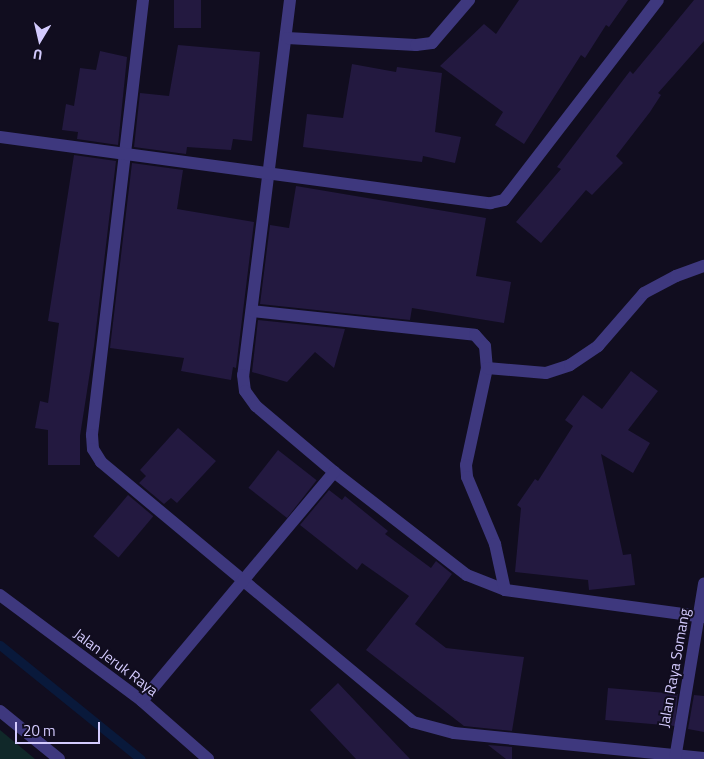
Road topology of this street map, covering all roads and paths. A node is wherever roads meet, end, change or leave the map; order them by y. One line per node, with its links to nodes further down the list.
1 (143, 0): 7 (street)
2 (290, 0): 5 (street)
3 (469, 0): 5 (street)
4 (658, 0): 8 (street)
5 (286, 38): 8 (street)
6 (0, 137): 7 (street)
7 (126, 152): 8 (street); 13 (street)
8 (271, 171): 10 (street)
9 (704, 266): 11 (street)
10 (252, 311): 11 (street); 12 (street)
11 (487, 368): 15 (street)
12 (334, 472): 13 (street); 15 (street)
13 (243, 581): 18 (street); 20 (street)
14 (704, 583): 17 (street, Jalan Raya Somang)
15 (505, 590): 17 (street)
16 (0, 594): 18 (street, Jalan Jeruk Raya)
17 (702, 617): 20 (street, Jalan Raya Somang)
18 (142, 701): 23 (street, Jalan Jeruk Raya)
19 (0, 711): 22 (street)
20 (675, 757): 21 (street)
21 (704, 758)
22 (58, 759)
23 (208, 759)

